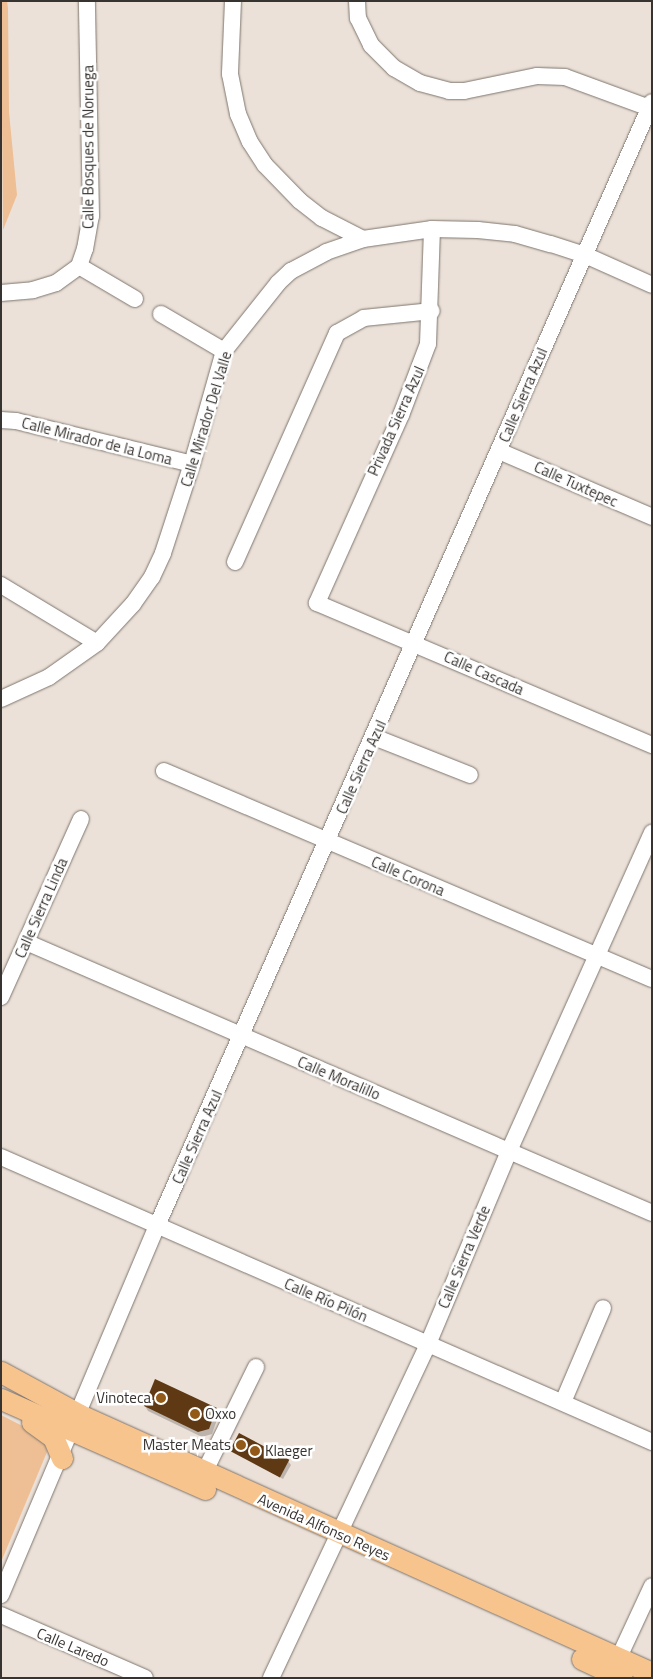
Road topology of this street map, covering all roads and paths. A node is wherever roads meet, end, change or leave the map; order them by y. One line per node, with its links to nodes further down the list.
1 (87, 1): 8 (street, Calle Bosques de Noruega)
2 (233, 1): 6 (street)
3 (357, 1): 4 (street)
4 (651, 106): 7 (street, Calle Sierra Azul)
5 (432, 229): 6 (street, Calle Mirador Del Valle); 7 (street, Calle Mirador Del Valle); 12 (street, Privada Sierra Azul)
6 (363, 240): 14 (street, Calle Mirador Del Valle)
7 (585, 255): 9 (street, Calle Mirador Del Valle); 16 (street, Calle Sierra Azul)
8 (79, 266): 10 (street); 11 (street)
9 (652, 285)
10 (1, 293)
11 (135, 299)
12 (432, 311): 19 (street); 21 (street, Privada Sierra Azul)
13 (161, 314): 14 (street)
14 (224, 351): 17 (street, Calle Mirador Del Valle)
15 (1, 420): 17 (street, Calle Mirador de la Loma)
16 (499, 450): 18 (street, Calle Tuxtepec); 23 (street, Calle Sierra Azul)
17 (192, 464): 22 (street, Calle Mirador Del Valle)
18 (652, 517)
19 (235, 562)
20 (1, 584): 22 (street)
21 (317, 603): 23 (street, Calle Cascada)
22 (97, 643): 24 (street, Calle Mirador Del Valle)
23 (416, 643): 25 (street, Calle Sierra Azul); 26 (street, Calle Cascada)
24 (1, 699)
25 (374, 737): 28 (street); 31 (street, Calle Sierra Azul)
26 (652, 745)
27 (164, 771): 31 (street, Calle Corona)
28 (470, 774)
29 (81, 819): 32 (street, Calle Sierra Linda)
30 (652, 833): 33 (street, Calle Sierra Verde)
31 (328, 842): 33 (street, Calle Corona); 36 (street, Calle Sierra Azul)
32 (26, 942): 35 (street, Calle Sierra Linda); 36 (street, Calle Moralillo)
33 (597, 956): 34 (street, Calle Corona); 37 (street, Calle Sierra Verde)
34 (652, 979)
35 (1, 997)
36 (242, 1036): 37 (street, Calle Moralillo); 40 (street, Calle Sierra Azul)
37 (509, 1151): 39 (street, Calle Moralillo); 42 (street, Calle Sierra Verde)
38 (1, 1158): 40 (street, Calle Río Pilón)
39 (652, 1213)
40 (156, 1228): 42 (street, Calle Río Pilón); 47 (street, Calle Sierra Azul)
41 (603, 1308): 46 (street)
42 (428, 1344): 46 (street, Calle Río Pilón); 51 (street, Calle Sierra Verde)
43 (256, 1367): 50 (street)
44 (1, 1372): 47 (main road, Avenida Alfonso Reyes)
45 (1, 1400): 47 (main road, Avenida Alfonso Reyes); 49 (main road)
46 (563, 1402): 48 (street, Calle Río Pilón)
47 (76, 1424): 49 (street, Calle Sierra Azul); 50 (main road, Avenida Alfonso Reyes)
48 (652, 1442)
49 (62, 1458): 53 (street, Calle Sierra Azul)
50 (201, 1479): 51 (main road, Avenida Alfonso Reyes)
51 (336, 1540): 55 (main road, Avenida Alfonso Reyes); 58 (street, Calle Sierra Verde)
52 (652, 1586): 55 (street)
53 (1, 1596)
54 (1, 1615): 57 (street, Calle Laredo)
55 (616, 1672): 56 (main road, Avenida Alfonso Reyes)
56 (652, 1672)
57 (145, 1678)
58 (271, 1678)

